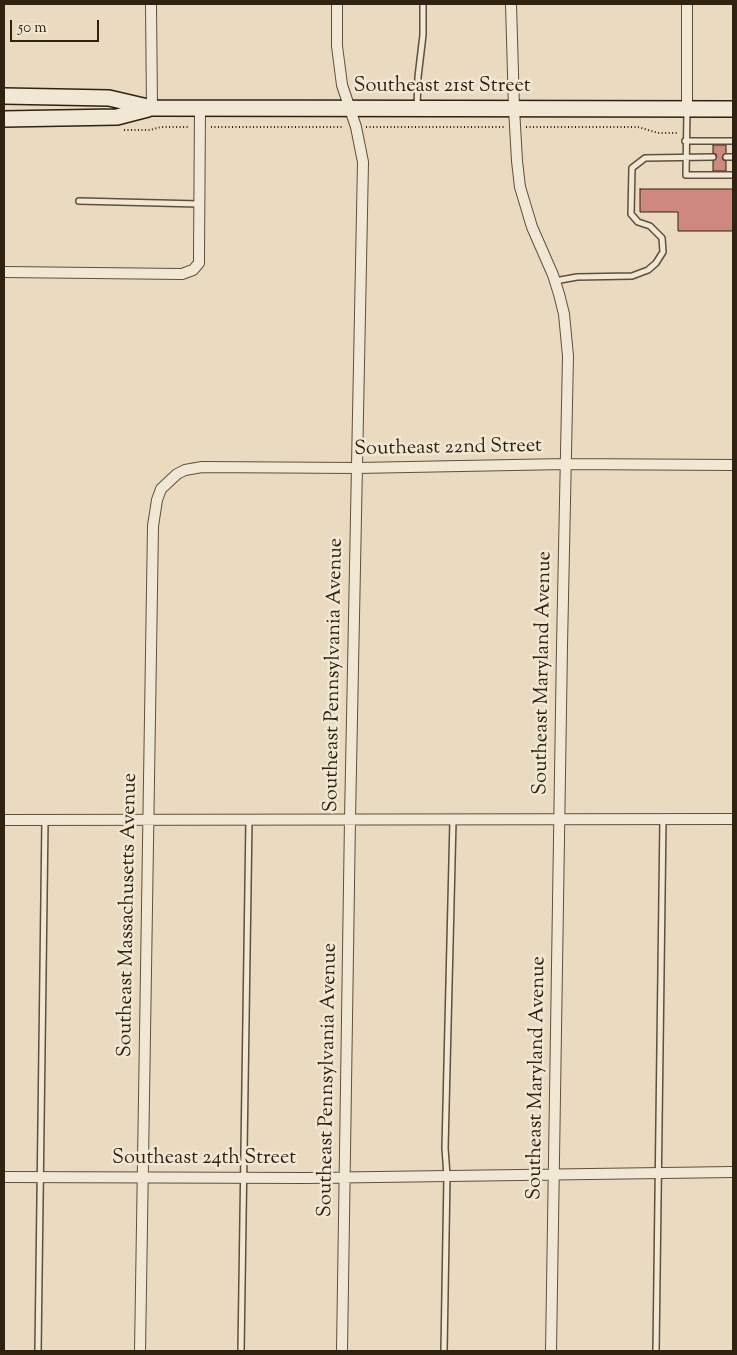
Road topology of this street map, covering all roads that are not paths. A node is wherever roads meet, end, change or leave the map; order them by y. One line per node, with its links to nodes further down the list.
1 (151, 4): 7 (street)
2 (337, 4): 9 (street, Southeast Pennsylvania Avenue)
3 (423, 4): 10 (lane)
4 (511, 4): 11 (street, Southeast Maryland Avenue)
5 (687, 4): 12 (street)
6 (4, 96): 7 (main road, Southeast 21st Street)
7 (152, 108): 8 (main road, Southeast 21st Street); 14 (main road, Southeast 21st Street)
8 (200, 108): 9 (main road, Southeast 21st Street); 23 (street)
9 (350, 108): 10 (main road, Southeast 21st Street); 28 (street, Southeast Pennsylvania Avenue)
10 (417, 108): 11 (main road, Southeast 21st Street)
11 (514, 108): 12 (main road, Southeast 21st Street); 25 (street, Southeast Maryland Avenue)
12 (687, 109): 13 (main road, Southeast 21st Street); 15 (lane)
13 (733, 109)
14 (4, 119)
15 (686, 140): 16 (lane); 17 (lane)
16 (733, 141)
17 (686, 156): 18 (lane); 21 (lane); 25 (lane)
18 (713, 157)
19 (726, 157): 20 (lane)
20 (733, 157)
21 (733, 175)
22 (79, 201): 23 (lane)
23 (199, 204): 24 (street)
24 (4, 272)
25 (555, 281): 26 (street, Southeast Maryland Avenue)
26 (565, 464): 27 (street, Southeast 22nd Street); 28 (street, Southeast 22nd Street); 38 (street, Southeast Maryland Avenue)
27 (733, 465)
28 (357, 468): 29 (street, Southeast 22nd Street); 32 (street, Southeast Pennsylvania Avenue)
29 (167, 482): 30 (street, Southeast Massachusetts Avenue)
30 (148, 819): 31 (street); 36 (street); 45 (street, Southeast Massachusetts Avenue)
31 (248, 819): 32 (street); 46 (lane)
32 (350, 819): 37 (street); 47 (street, Southeast Pennsylvania Avenue)
33 (663, 819): 34 (street); 38 (street); 39 (lane)
34 (733, 819)
35 (4, 820): 36 (street)
36 (45, 820): 44 (lane)
37 (453, 820): 38 (street); 42 (lane)
38 (559, 820): 41 (street, Southeast Maryland Avenue)
39 (660, 1172): 40 (street, Southeast 24th Street); 41 (street, Southeast 24th Street); 54 (lane)
40 (733, 1172)
41 (554, 1174): 42 (street, Southeast 24th Street); 53 (street, Southeast Maryland Avenue)
42 (447, 1176): 47 (street, Southeast 24th Street); 52 (lane)
43 (4, 1177): 44 (street, Southeast 24th Street)
44 (41, 1177): 45 (street, Southeast 24th Street); 48 (lane)
45 (142, 1178): 46 (street, Southeast 24th Street); 49 (street, Southeast Massachusetts Avenue)
46 (244, 1178): 47 (street, Southeast 24th Street); 50 (lane)
47 (345, 1178): 51 (street, Southeast Pennsylvania Avenue)
48 (38, 1351)
49 (140, 1351)
50 (241, 1351)
51 (342, 1351)
52 (444, 1351)
53 (551, 1351)
54 (656, 1351)

